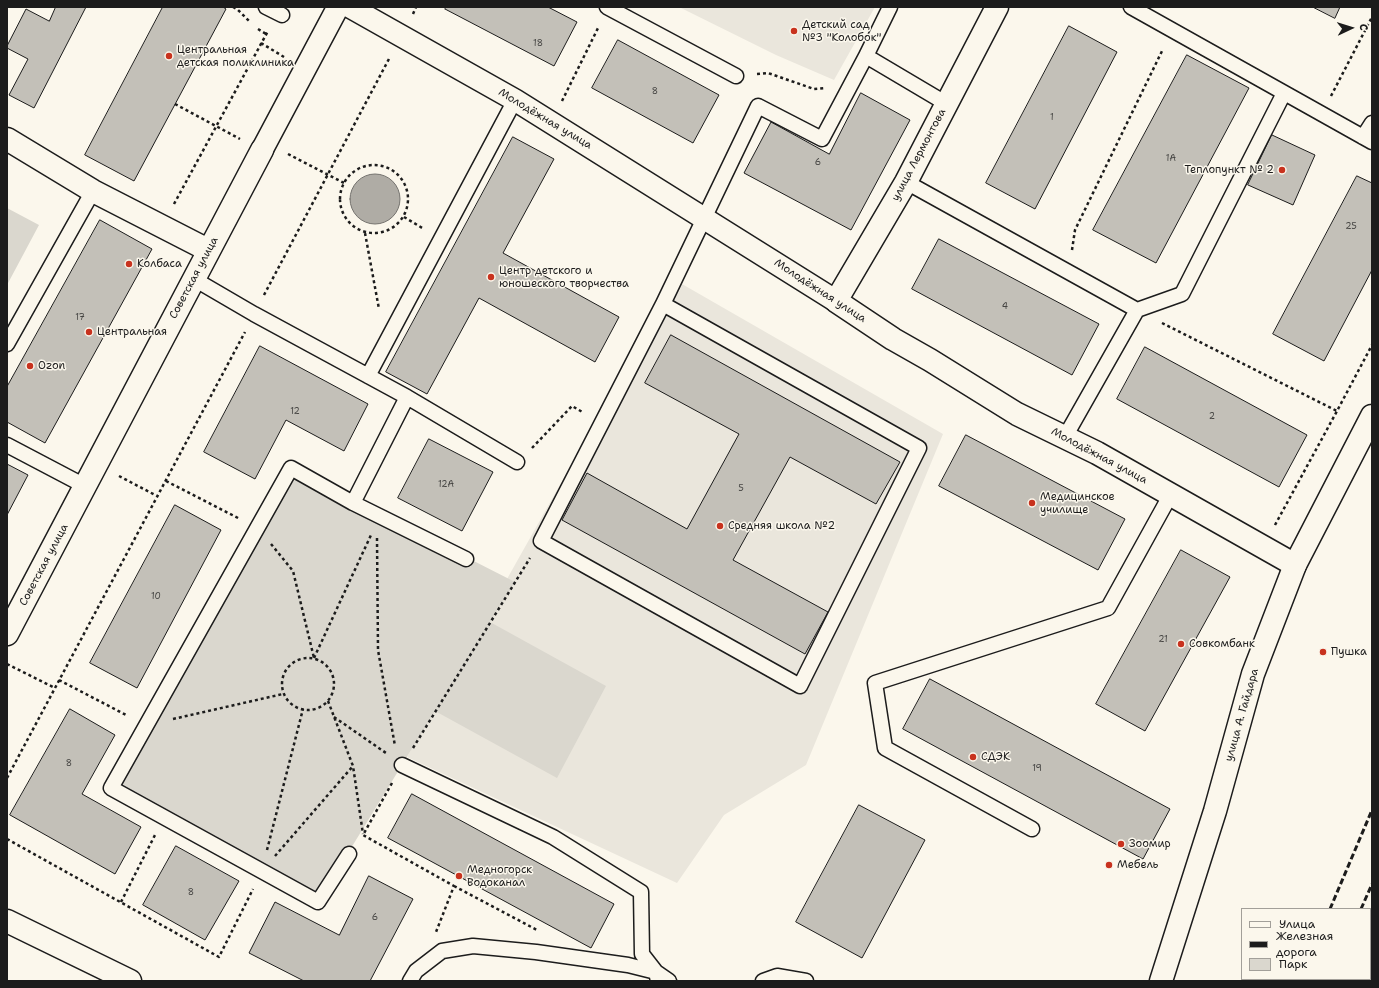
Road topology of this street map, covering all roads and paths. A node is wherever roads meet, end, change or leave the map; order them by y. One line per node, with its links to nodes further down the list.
1 (266, 7): 9 (lane)
2 (338, 7): 27 (street, Советская улица)
3 (350, 7): 13 (street, Молодёжная улица)
4 (416, 7): 13 (path)
5 (608, 7): 15 (lane); 22 (path)
6 (890, 7): 14 (lane)
7 (997, 7): 20 (street, улица Лермонтова)
8 (1131, 7): 11 (lane)
9 (282, 15)
10 (1372, 16): 21 (path)
11 (1173, 30): 17 (lane); 36 (path)
12 (266, 34): 24 (path)
13 (401, 36): 18 (street, Молодёжная улица); 28 (path)
14 (866, 56): 16 (lane); 20 (lane)
15 (736, 76): 16 (path)
16 (851, 86): 32 (lane)
17 (1284, 93): 21 (lane); 40 (lane)
18 (515, 100): 22 (street, Молодёжная улица); 42 (lane)
19 (175, 104): 24 (path)
20 (947, 104): 29 (street, улица Лермонтова)
21 (1322, 114): 26 (lane)
22 (552, 123): 32 (street, Молодёжная улица)
23 (1372, 123): 26 (lane)
24 (216, 126): 27 (path); 33 (path)
25 (7, 139): 31 (street)
26 (1367, 139)
27 (264, 146): 28 (path); 35 (street, Советская улица)
28 (328, 175): 30 (path); 41 (path)
29 (906, 182): 36 (lane); 38 (street, улица Лермонтова)
30 (344, 184): 34 (path); 34 (path)
31 (93, 191): 33 (street); 43 (lane)
32 (704, 218): 38 (street, Молодёжная улица); 39 (lane)
33 (162, 226): 35 (street)
34 (365, 233): 42 (path)
35 (208, 250): 37 (street, Советская улица)
36 (1068, 272): 40 (lane)
37 (194, 279): 41 (lane); 54 (street, Советская улица)
38 (836, 301): 50 (street, Молодёжная улица)
39 (663, 304): 49 (lane); 62 (lane)
40 (1137, 310): 47 (path); 50 (lane)
41 (254, 314): 45 (lane); 55 (path)
42 (386, 343): 45 (lane)
43 (7, 344)
44 (1372, 345): 47 (path)
45 (368, 376): 46 (lane)
46 (408, 397): 53 (lane); 59 (lane)
47 (1337, 411): 63 (path)
48 (1372, 416): 65 (street, улица А. Гайдара)
49 (601, 422): 52 (path); 62 (lane)
50 (1064, 437): 57 (street, Молодёжная улица)
51 (7, 445): 56 (lane)
52 (531, 449)
53 (517, 462)
54 (96, 465): 56 (street, Советская улица); 58 (path)
55 (166, 481): 58 (path); 61 (path)
56 (85, 486): 66 (street, Советская улица)
57 (1171, 494): 63 (street, Молодёжная улица); 80 (lane)
58 (157, 496): 69 (path)
59 (353, 503): 60 (lane); 61 (lane)
60 (377, 519): 64 (lane); 67 (path); 76 (path)
61 (258, 528): 67 (path); 75 (lane)
62 (541, 541): 76 (path)
63 (1263, 547): 65 (street, Молодёжная улица)
64 (466, 559)
65 (1295, 565): 96 (street, улица А. Гайдара)
66 (7, 634)
67 (314, 658): 71 (path); 72 (path)
68 (7, 664): 70 (path)
69 (59, 680): 70 (path); 75 (path)
70 (55, 688): 78 (path)
71 (284, 694): 73 (path); 75 (path)
72 (328, 701): 73 (path); 74 (path)
73 (303, 710): 84 (path)
74 (334, 717): 76 (path); 77 (path)
75 (146, 726): 79 (lane)
76 (400, 763): 81 (path); 90 (lane)
77 (353, 766): 81 (path); 84 (path)
78 (7, 778)
79 (165, 818): 84 (lane); 86 (path)
80 (1032, 829)
81 (363, 835): 85 (path)
82 (7, 839): 86 (path)
83 (349, 854): 84 (lane)
84 (262, 871): 86 (path)
85 (454, 886): 88 (path); 89 (path)
86 (121, 902)
87 (7, 921): 91 (street)
88 (537, 931)
89 (435, 933)
90 (657, 977): 92 (lane); 93 (lane)
91 (130, 981)
92 (410, 981)
93 (669, 981)
94 (763, 981): 95 (lane)
95 (806, 981)
96 (1162, 981)

